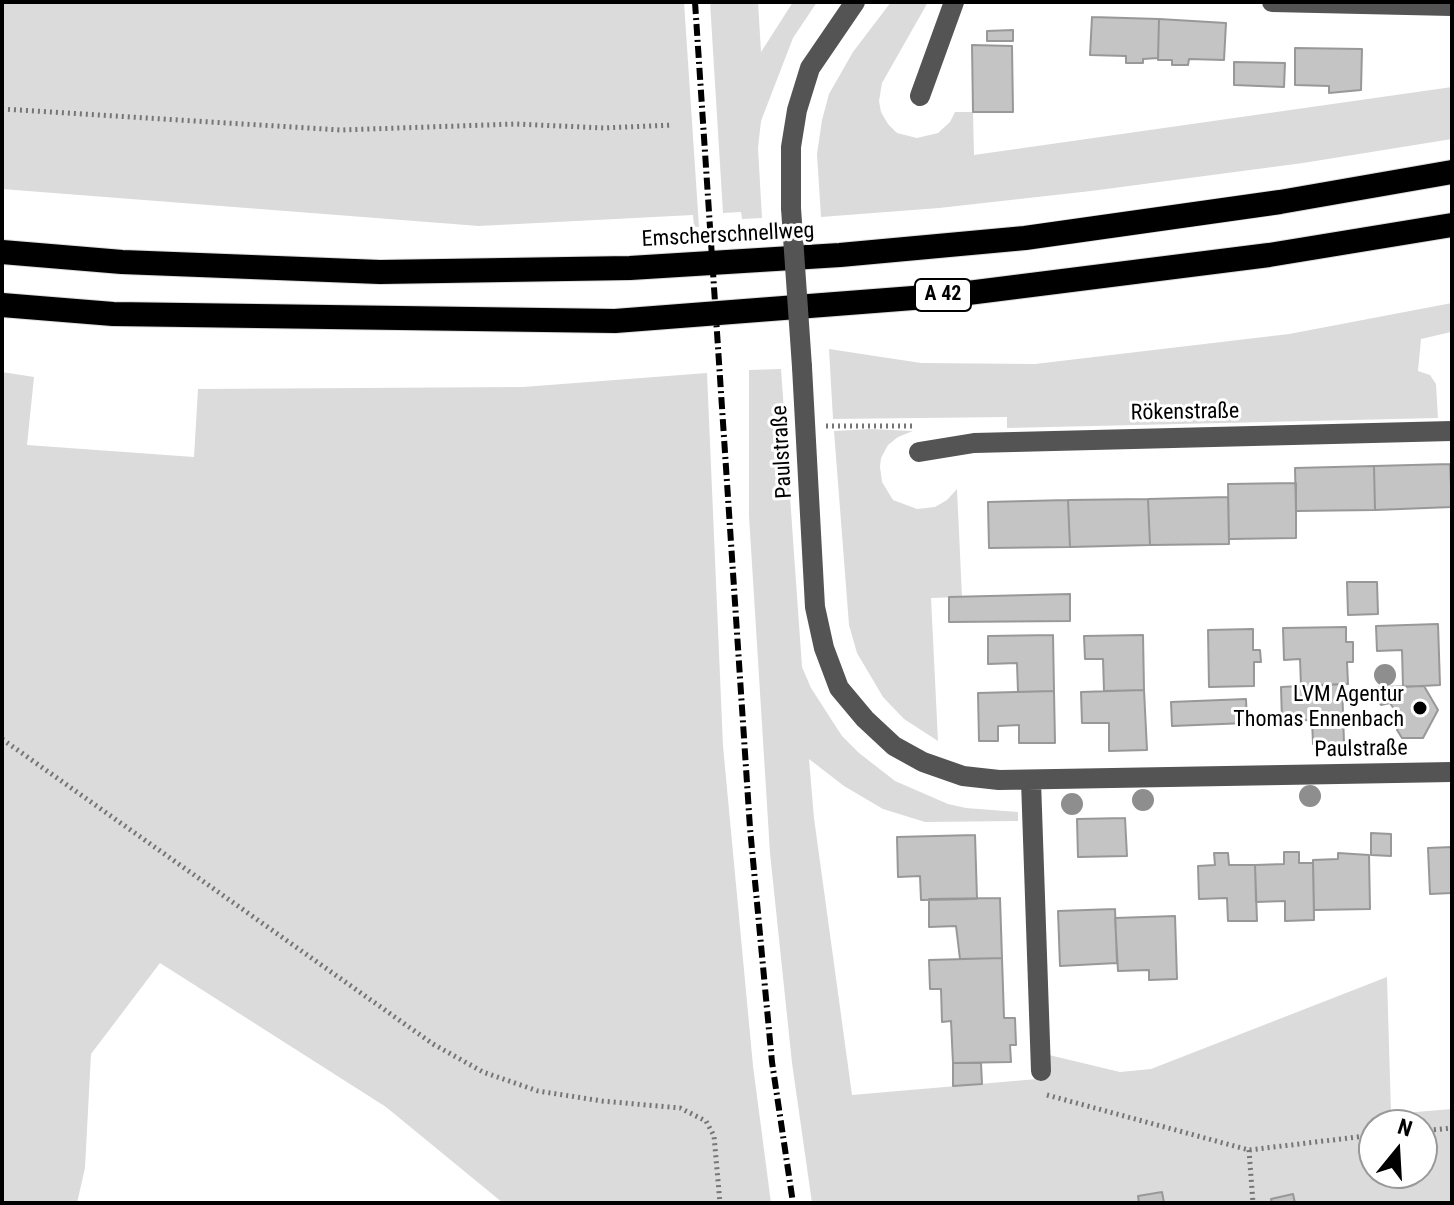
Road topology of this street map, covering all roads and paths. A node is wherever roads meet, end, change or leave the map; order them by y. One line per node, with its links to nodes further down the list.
1 (855, 2): 18 (street, Paulstraße, bridge)
2 (954, 2): 5 (street)
3 (1272, 2): 4 (street)
4 (1452, 6)
5 (920, 96)
6 (2, 109): 7 (path)
7 (672, 125)
8 (1452, 172): 10 (highway, Emscherschnellweg / A 42)
9 (1452, 225): 11 (highway, A 42)
10 (2, 252)
11 (2, 305)
12 (839, 425): 13 (path)
13 (870, 426)
14 (1452, 431): 15 (street, Rökenstraße)
15 (919, 452)
16 (2, 739): 22 (path)
17 (1452, 772): 18 (street, Paulstraße)
18 (1031, 781): 19 (street)
19 (1041, 1071): 21 (path)
20 (1358, 1137): 21 (path)
21 (1249, 1150): 23 (path)
22 (720, 1203)
23 (1253, 1203)

